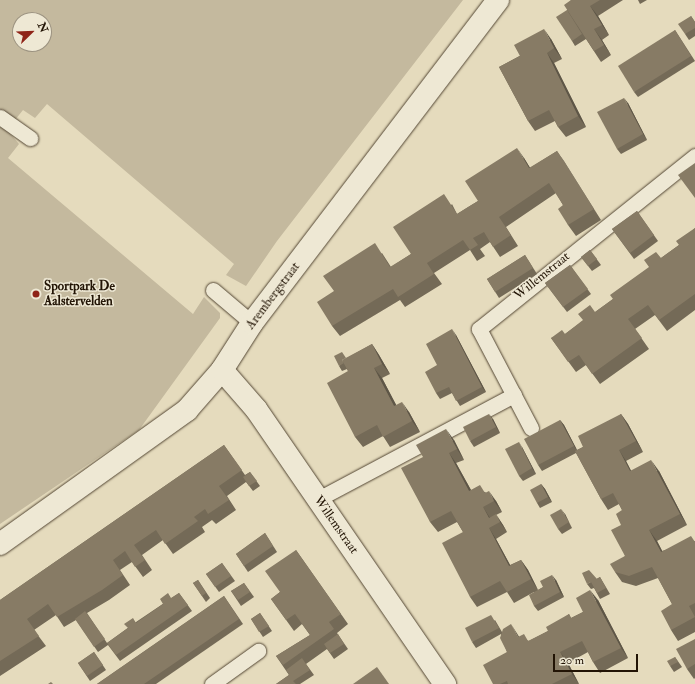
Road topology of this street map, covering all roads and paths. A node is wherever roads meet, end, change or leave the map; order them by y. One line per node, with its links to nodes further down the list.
1 (498, 0): 6 (street, Arembergstraat)
2 (0, 117): 3 (lane)
3 (30, 138)
4 (695, 156): 8 (lane, Willemstraat)
5 (212, 290): 6 (lane)
6 (252, 323): 7 (street, Arembergstraat)
7 (222, 370): 10 (street, Willemstraat); 11 (street, Arembergstraat)
8 (514, 394): 9 (lane, Willemstraat); 10 (lane)
9 (532, 428)
10 (318, 499): 14 (street, Willemstraat)
11 (0, 544)
12 (258, 651): 13 (lane)
13 (212, 684)
14 (445, 684)

